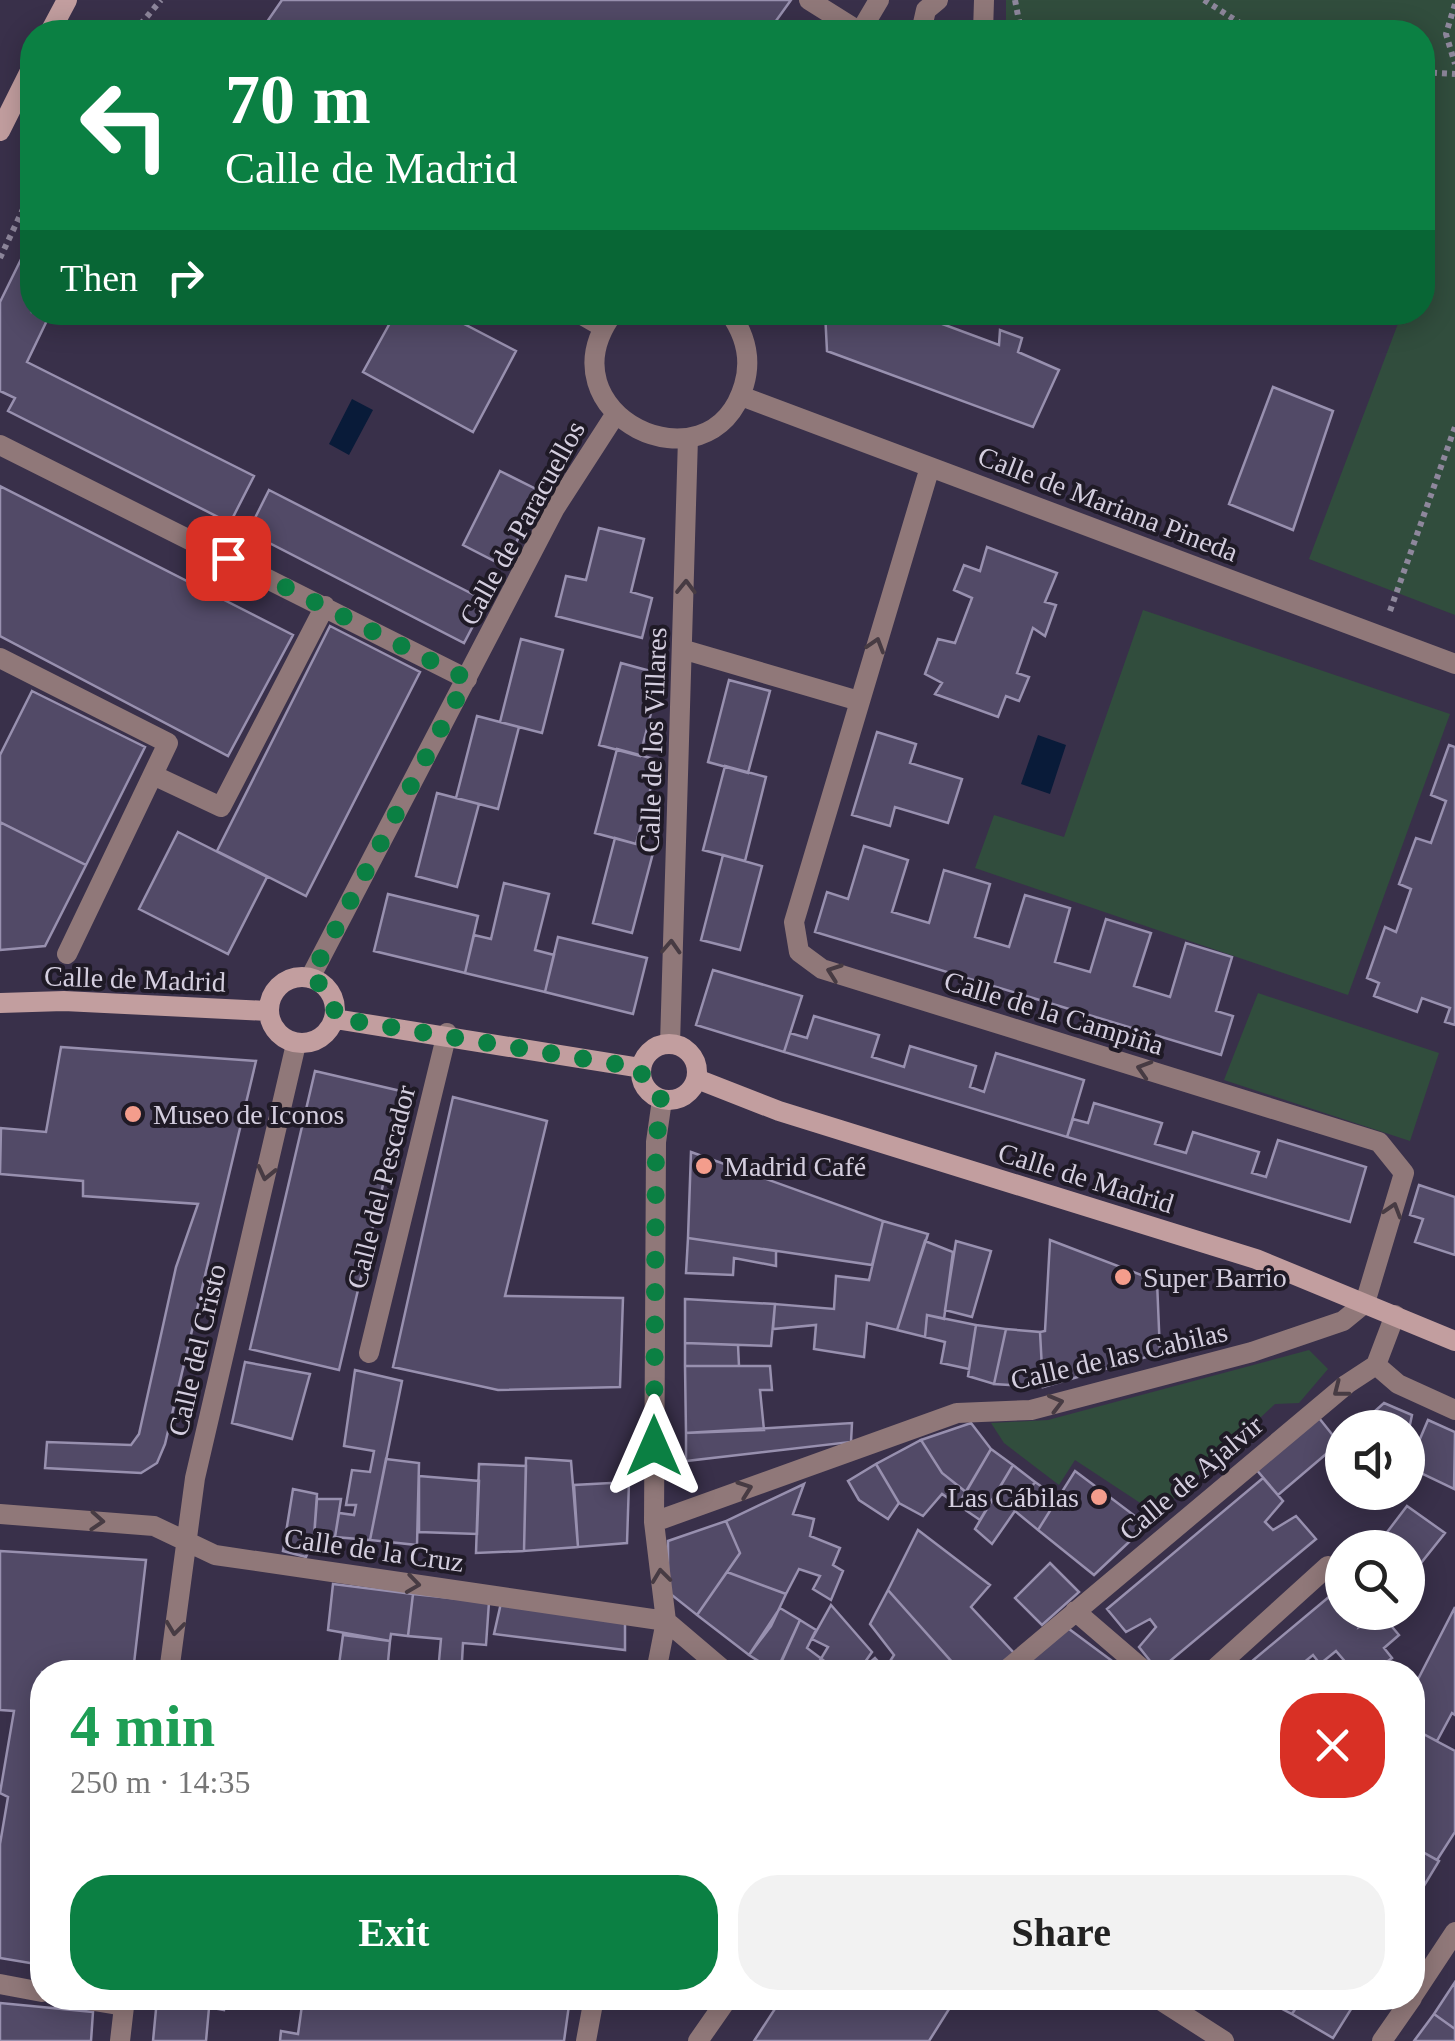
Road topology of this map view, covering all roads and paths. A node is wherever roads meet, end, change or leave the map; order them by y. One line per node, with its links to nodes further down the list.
1 (161, 0): 6 (path)
2 (809, 0): 7 (street)
3 (938, 0): 8 (street)
4 (1204, 0): 9 (path)
5 (1455, 4): 10 (path)
6 (144, 20)
7 (841, 20)
8 (924, 20)
9 (1235, 20)
10 (1455, 64)
11 (20, 91): 12 (street)
12 (0, 131)
13 (20, 216): 14 (path)
14 (0, 258)
15 (606, 325): 18 (street)
16 (735, 325): 17 (street)
17 (741, 396): 20 (street); 22 (street, Calle de Mariana Pineda)
18 (615, 414): 20 (street); 28 (street, Calle de Paracuellos)
19 (1455, 427): 24 (path)
20 (688, 438): 25 (street, Calle de los Villares, one-way to 20)
21 (0, 444): 23 (street)
22 (930, 467): 24 (street, Calle de Mariana Pineda); 30 (street, Calle de la Campiña, one-way to 22)
23 (325, 606): 28 (street); 31 (street)
24 (1381, 636): 27 (street, Calle de Mariana Pineda)
25 (685, 650): 30 (street); 39 (street, Calle de los Villares, one-way to 25)
26 (5, 660): 29 (street); 31 (street)
27 (1455, 664)
28 (467, 679): 33 (street, Calle de Paracuellos)
29 (0, 684)
30 (859, 700): 43 (street, Calle de la Campiña, one-way to 30)
31 (153, 774): 32 (street)
32 (67, 954)
33 (310, 978): 35 (street); 36 (street)
34 (0, 1004): 35 (street, Calle de Madrid)
35 (268, 1011): 38 (street)
36 (335, 1018): 37 (street); 38 (street)
37 (447, 1034): 40 (street); 46 (street, Calle del Pescador)
38 (296, 1044): 51 (street, Calle del Cristo, one-way to 51)
39 (670, 1044): 40 (street); 41 (street)
40 (641, 1068): 42 (street)
41 (697, 1079): 42 (street); 43 (street, Calle de Madrid)
42 (662, 1100): 50 (street)
43 (1364, 1303): 44 (street, Calle de Madrid); 50 (street, Calle de las Cabilas, one-way to 43)
44 (1394, 1315): 45 (street, Calle de Madrid); 47 (street)
45 (1455, 1341)
46 (369, 1353)
47 (1376, 1365): 48 (street); 53 (street, Calle de Ajalvir, one-way to 53)
48 (1455, 1410)
49 (0, 1514): 51 (street, Calle de la Cruz, one-way to 51)
50 (654, 1522): 54 (street, one-way to 50)
51 (185, 1542): 54 (street, Calle de la Cruz, one-way to 54); 55 (street, Calle del Cristo, one-way to 55)
52 (1325, 1569): 60 (street)
53 (1075, 1611): 58 (street, Calle de Ajalvir); 59 (street)
54 (666, 1621): 56 (street); 57 (street)
55 (170, 1660)
56 (658, 1660)
57 (712, 1660)
58 (1018, 1660)
59 (1132, 1660)
60 (1225, 1660)
61 (1455, 1932): 62 (street)
62 (1425, 1977)
63 (0, 1984): 64 (street)
64 (30, 1990)
65 (123, 2010): 70 (street)
66 (592, 2010): 71 (street)
67 (720, 2010): 72 (street)
68 (1175, 2010): 73 (street)
69 (1403, 2010): 74 (street)
70 (120, 2041)
71 (586, 2041)
72 (698, 2041)
73 (1224, 2041)
74 (1382, 2041)

